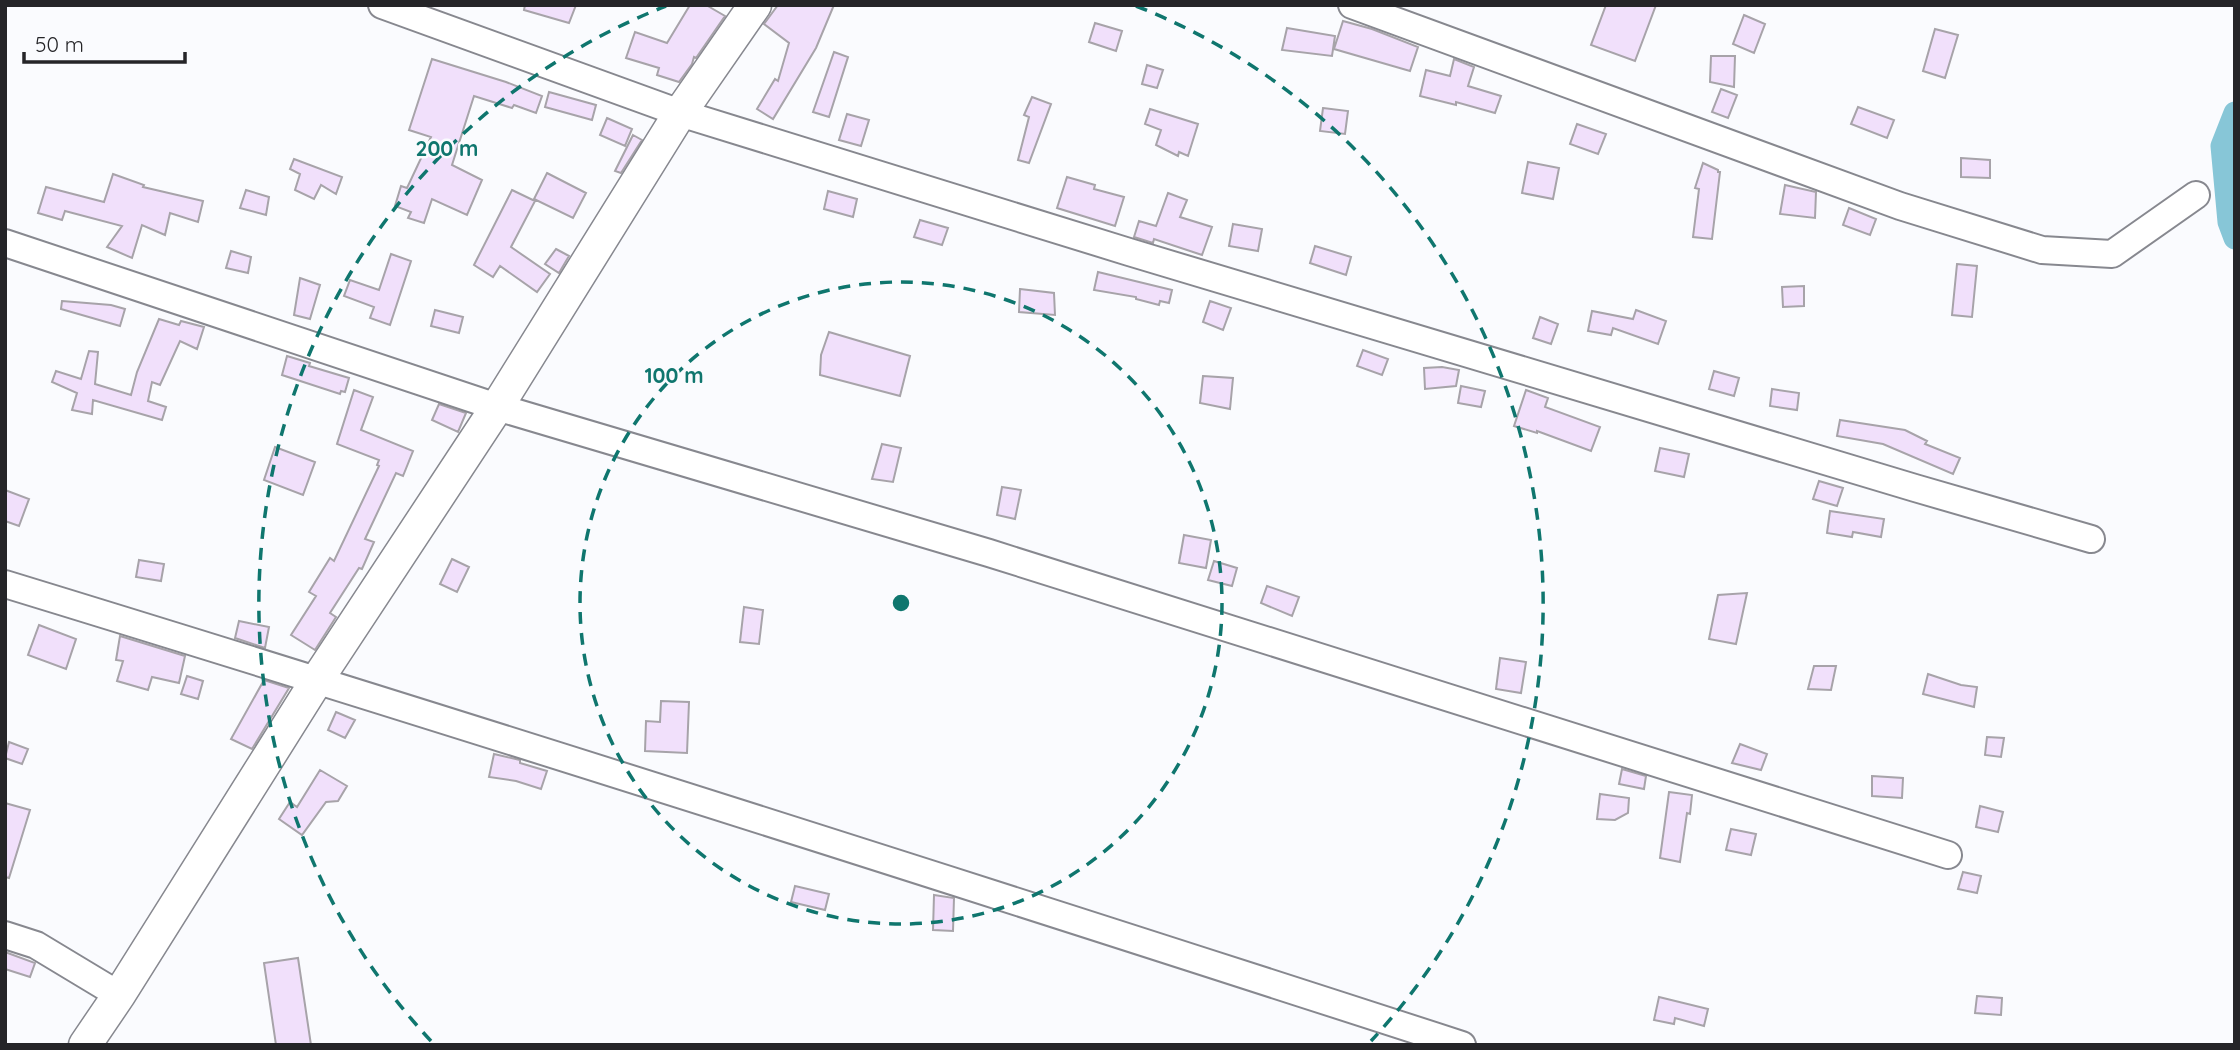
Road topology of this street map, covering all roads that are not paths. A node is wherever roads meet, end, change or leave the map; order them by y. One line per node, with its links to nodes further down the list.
1 (382, 5): 4 (street)
2 (755, 5): 4 (street)
3 (1352, 5): 5 (street)
4 (680, 113): 7 (street); 8 (street)
5 (2196, 195)
6 (5, 243): 7 (street)
7 (497, 407): 10 (street); 11 (street)
8 (2091, 539)
9 (5, 584): 10 (street)
10 (317, 680): 13 (street); 15 (street)
11 (1948, 855)
12 (5, 935): 13 (street)
13 (120, 995): 14 (street)
14 (85, 1045)
15 (1461, 1045)

